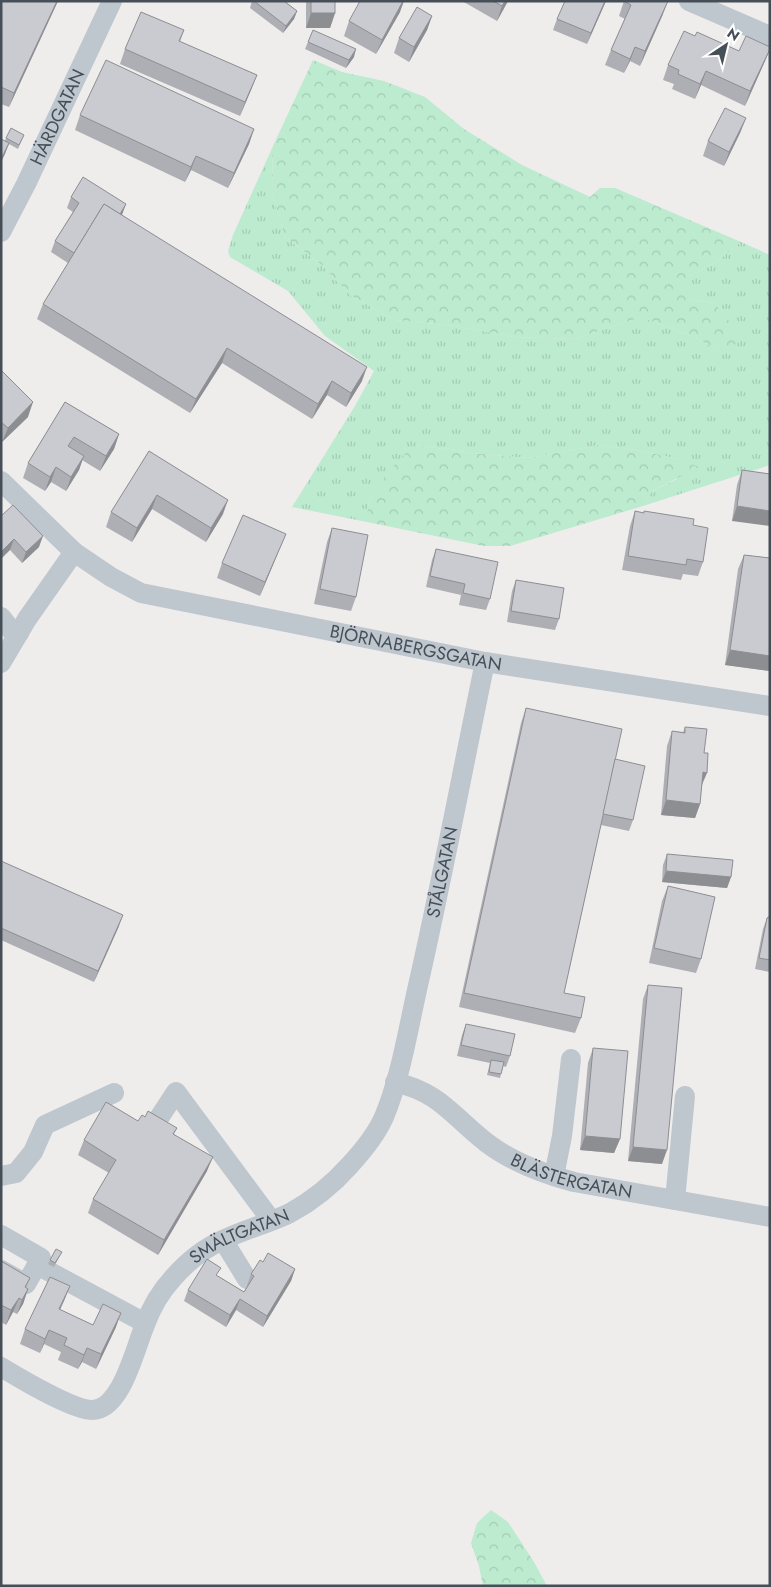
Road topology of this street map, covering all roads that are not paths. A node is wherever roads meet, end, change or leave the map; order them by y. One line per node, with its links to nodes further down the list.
1 (112, 1): 4 (street, HÄRDGATAN)
2 (689, 1): 3 (street)
3 (770, 36)
4 (1, 232)
5 (1, 481): 6 (street)
6 (74, 552): 8 (street); 9 (street, BJÖRNABERGSGATAN)
7 (1, 617): 8 (street)
8 (18, 634): 10 (street)
9 (485, 662): 11 (street, BJÖRNABERGSGATAN); 13 (street, STÅLGATAN)
10 (1, 663)
11 (770, 706)
12 (571, 1059): 18 (street)
13 (395, 1082): 18 (street, BLÄSTERGATAN); 21 (street, SMÄLTGATAN)
14 (114, 1093): 17 (street)
15 (685, 1096): 19 (street)
16 (155, 1124): 21 (street)
17 (1, 1176)
18 (554, 1176): 19 (street, BLÄSTERGATAN)
19 (675, 1200): 20 (street, BLÄSTERGATAN)
20 (770, 1217)
21 (271, 1220): 23 (street, SMÄLTGATAN)
22 (1, 1235): 24 (street)
23 (223, 1240): 26 (street); 27 (street, SMÄLTGATAN)
24 (37, 1265): 25 (street); 27 (street)
25 (1, 1270)
26 (247, 1279)
27 (145, 1323): 28 (street, SMÄLTGATAN)
28 (1, 1367)

